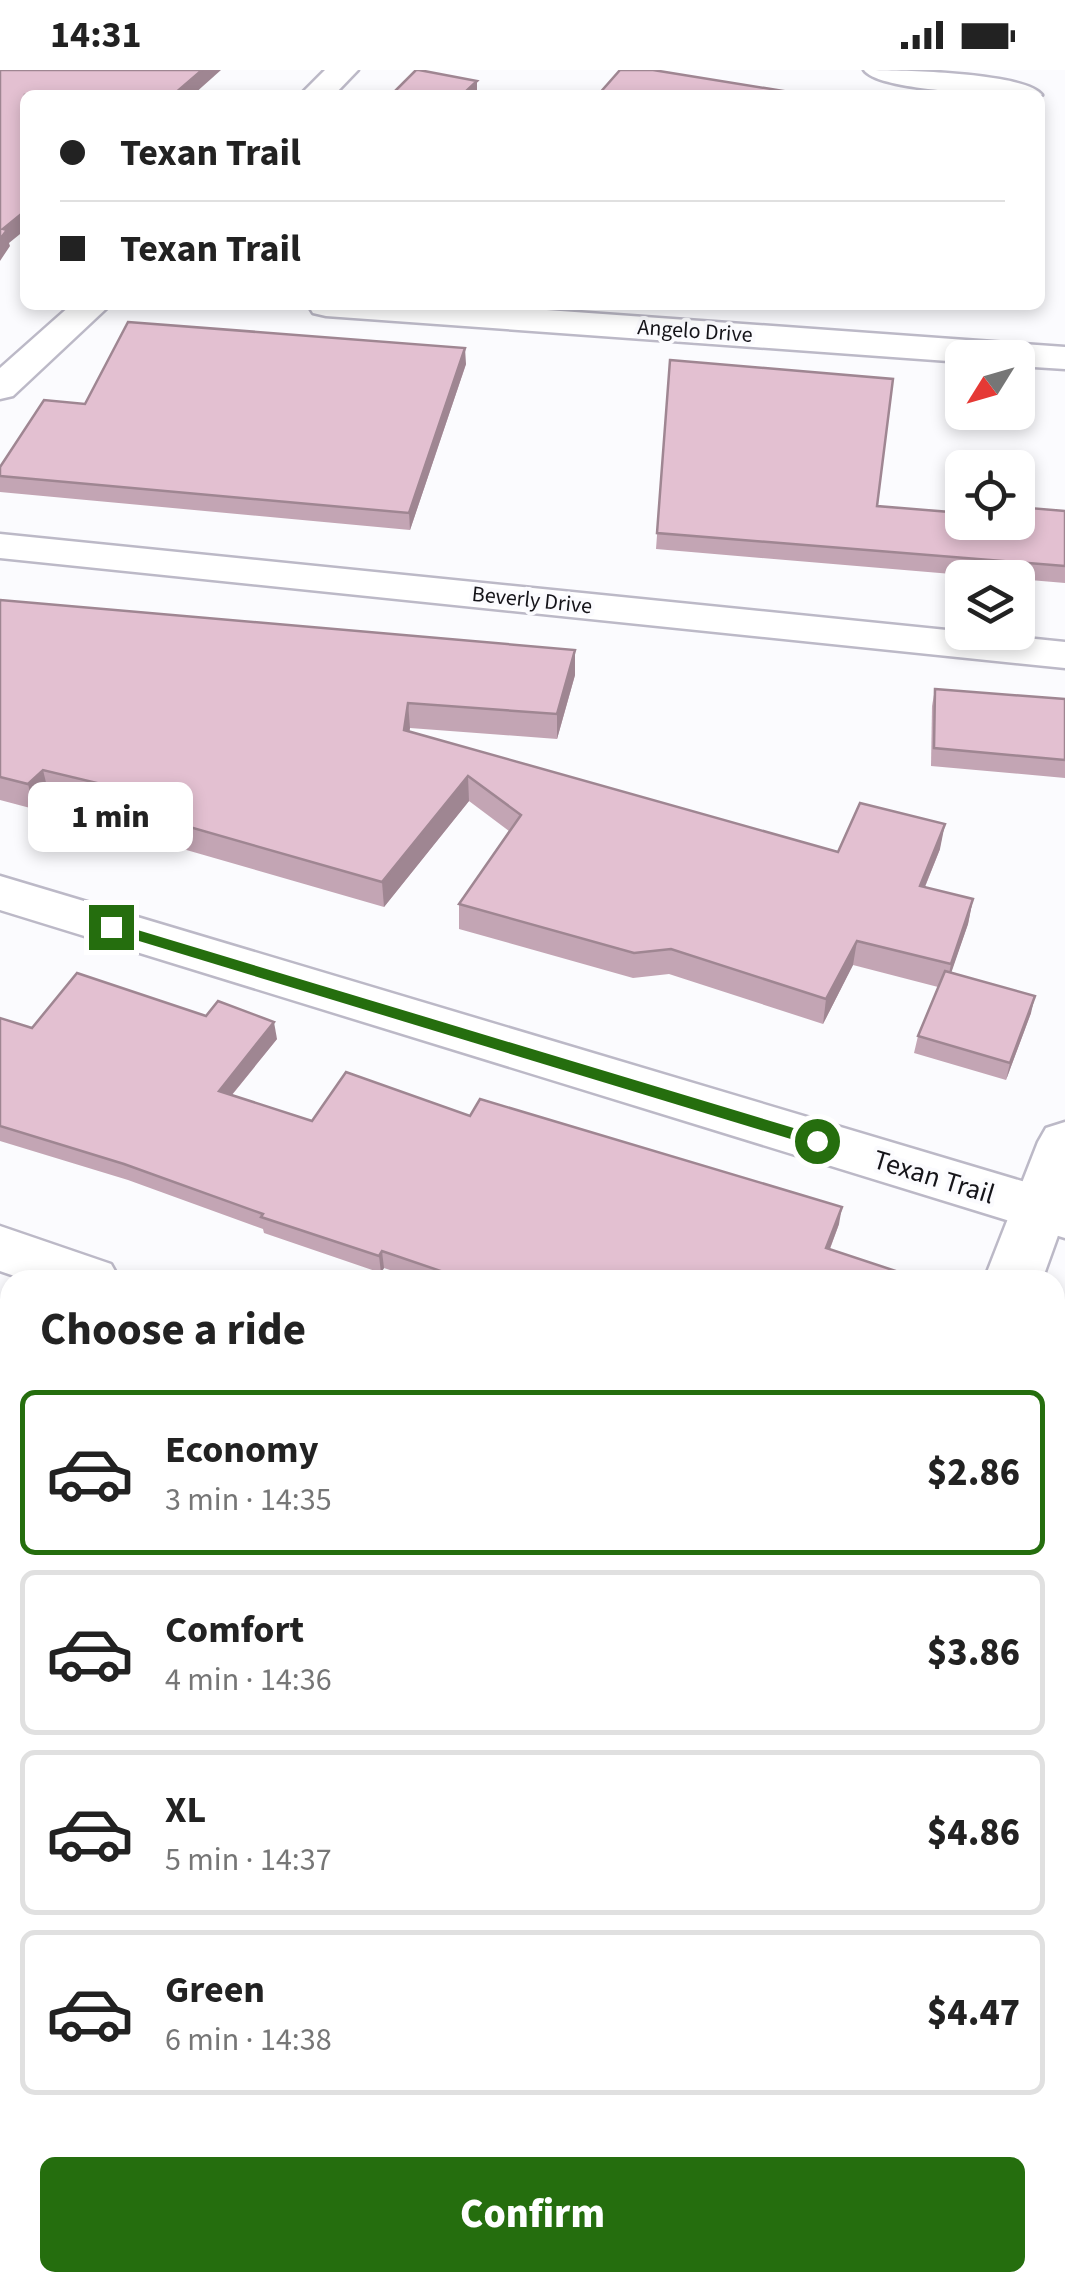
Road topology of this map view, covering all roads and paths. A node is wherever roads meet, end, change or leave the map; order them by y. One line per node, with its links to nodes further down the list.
1 (343, 70): 3 (street)
2 (879, 70): 4 (street)
3 (321, 90)
4 (998, 90)
5 (86, 310): 8 (street)
6 (396, 310): 7 (street, Angelo Drive)
7 (1065, 358)
8 (0, 388)
9 (0, 546): 10 (street, Beverly Drive)
10 (1065, 655)
11 (0, 893): 13 (street, Texan Trail)
12 (1065, 1142): 13 (street)
13 (1052, 1212): 16 (street)
14 (0, 1248): 15 (street)
15 (63, 1270)
16 (1019, 1270)

